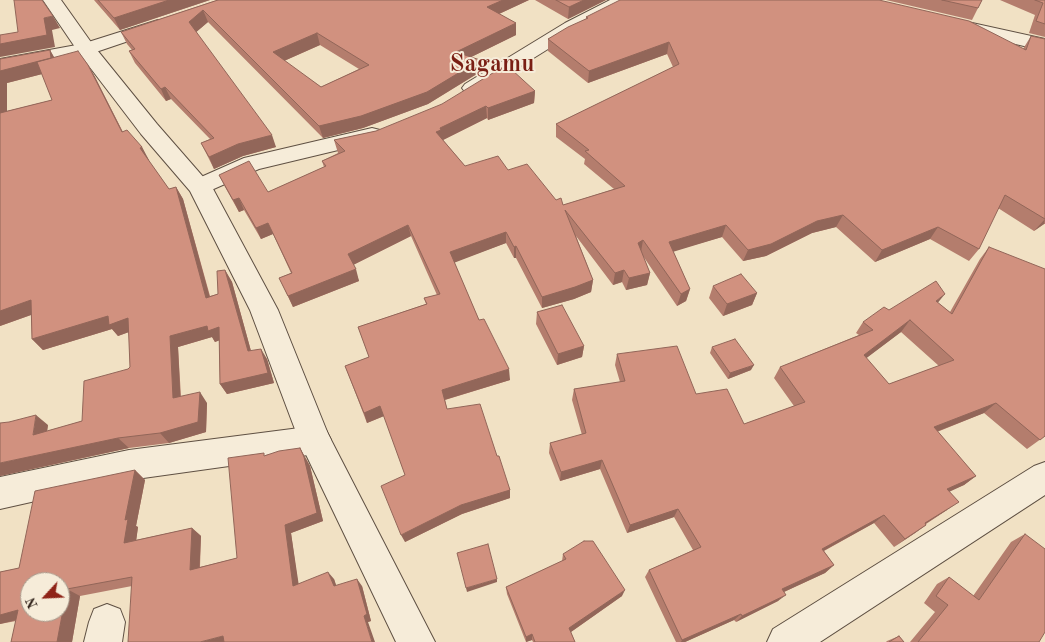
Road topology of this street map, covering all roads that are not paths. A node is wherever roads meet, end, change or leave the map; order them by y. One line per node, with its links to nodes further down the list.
1 (52, 0): 6 (street)
2 (624, 0): 8 (street)
3 (178, 18): 6 (street)
4 (939, 20): 5 (street)
5 (1045, 45)
6 (86, 49): 7 (street); 10 (street)
7 (0, 65)
8 (452, 100)
9 (387, 129): 10 (street)
10 (200, 187): 11 (street)
11 (315, 440): 13 (street); 14 (street)
12 (1045, 477): 15 (street)
13 (0, 493)
14 (416, 642)
15 (786, 642)

